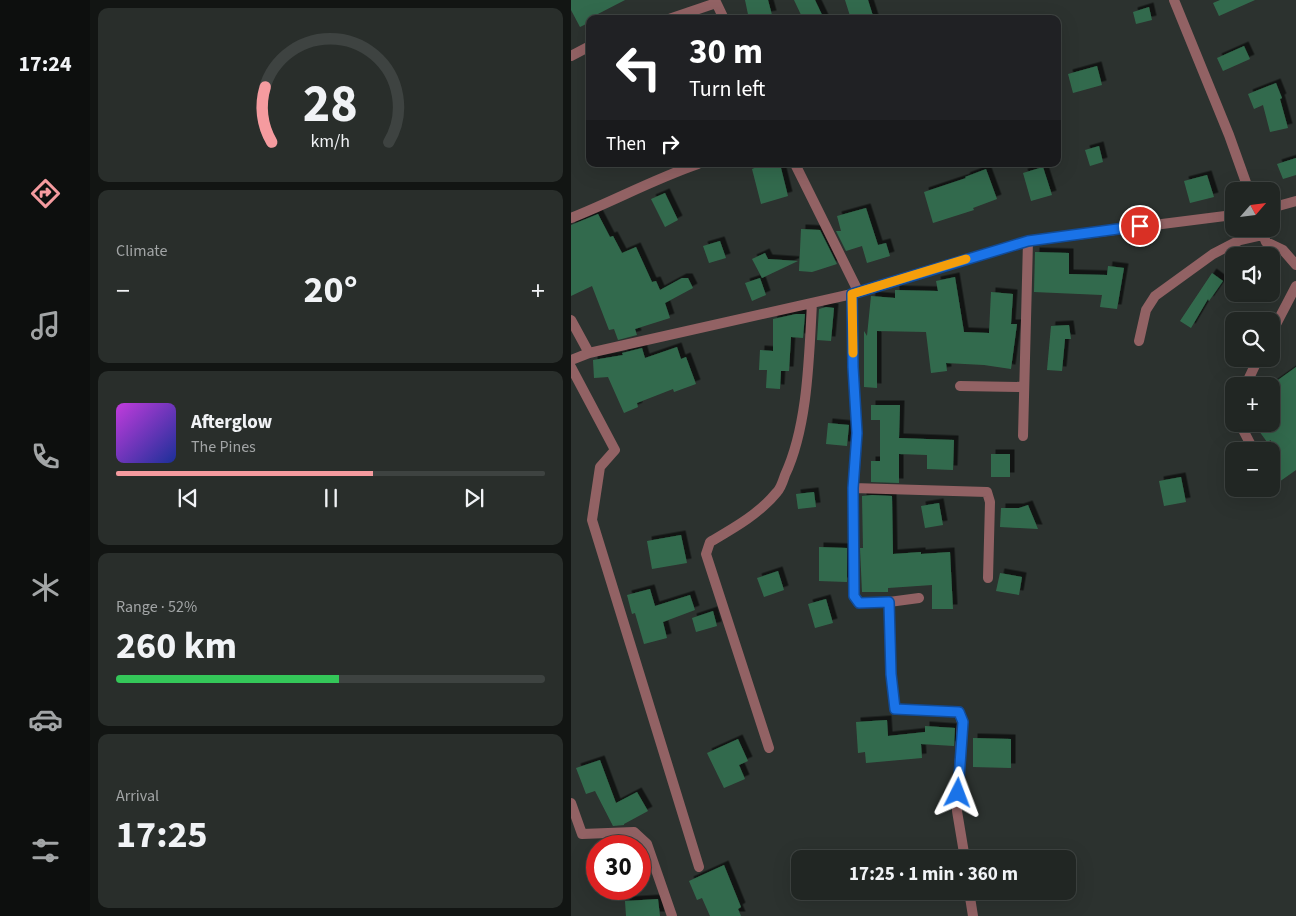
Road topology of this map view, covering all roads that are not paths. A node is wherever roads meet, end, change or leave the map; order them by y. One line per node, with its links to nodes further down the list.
1 (1174, 0): 9 (street)
2 (715, 1): 3 (street); 4 (street)
3 (679, 15)
4 (722, 15)
5 (586, 48): 6 (street)
6 (571, 56)
7 (690, 167): 13 (street)
8 (796, 167): 19 (street)
9 (1246, 182)
10 (1296, 201): 11 (street)
11 (1280, 205)
12 (1225, 216): 16 (street)
13 (571, 218)
14 (1245, 238): 23 (street)
15 (1264, 238): 17 (street)
16 (1028, 241): 19 (street); 28 (street)
17 (1296, 265)
18 (1296, 286): 21 (street)
19 (855, 292): 20 (street); 30 (street)
20 (812, 303): 24 (street); 34 (street)
21 (1280, 317)
22 (571, 320): 24 (street)
23 (1139, 341)
24 (589, 353): 25 (street)
25 (571, 360)
26 (571, 367): 37 (street)
27 (961, 386): 28 (street)
28 (1024, 387): 29 (street)
29 (1023, 436)
30 (853, 488): 31 (street); 33 (street)
31 (988, 578)
32 (919, 598): 33 (street)
33 (889, 602): 36 (street)
34 (769, 748)
35 (571, 803): 39 (street)
36 (964, 850)
37 (699, 867)
38 (970, 900): 40 (street)
39 (672, 916)
40 (973, 916)

